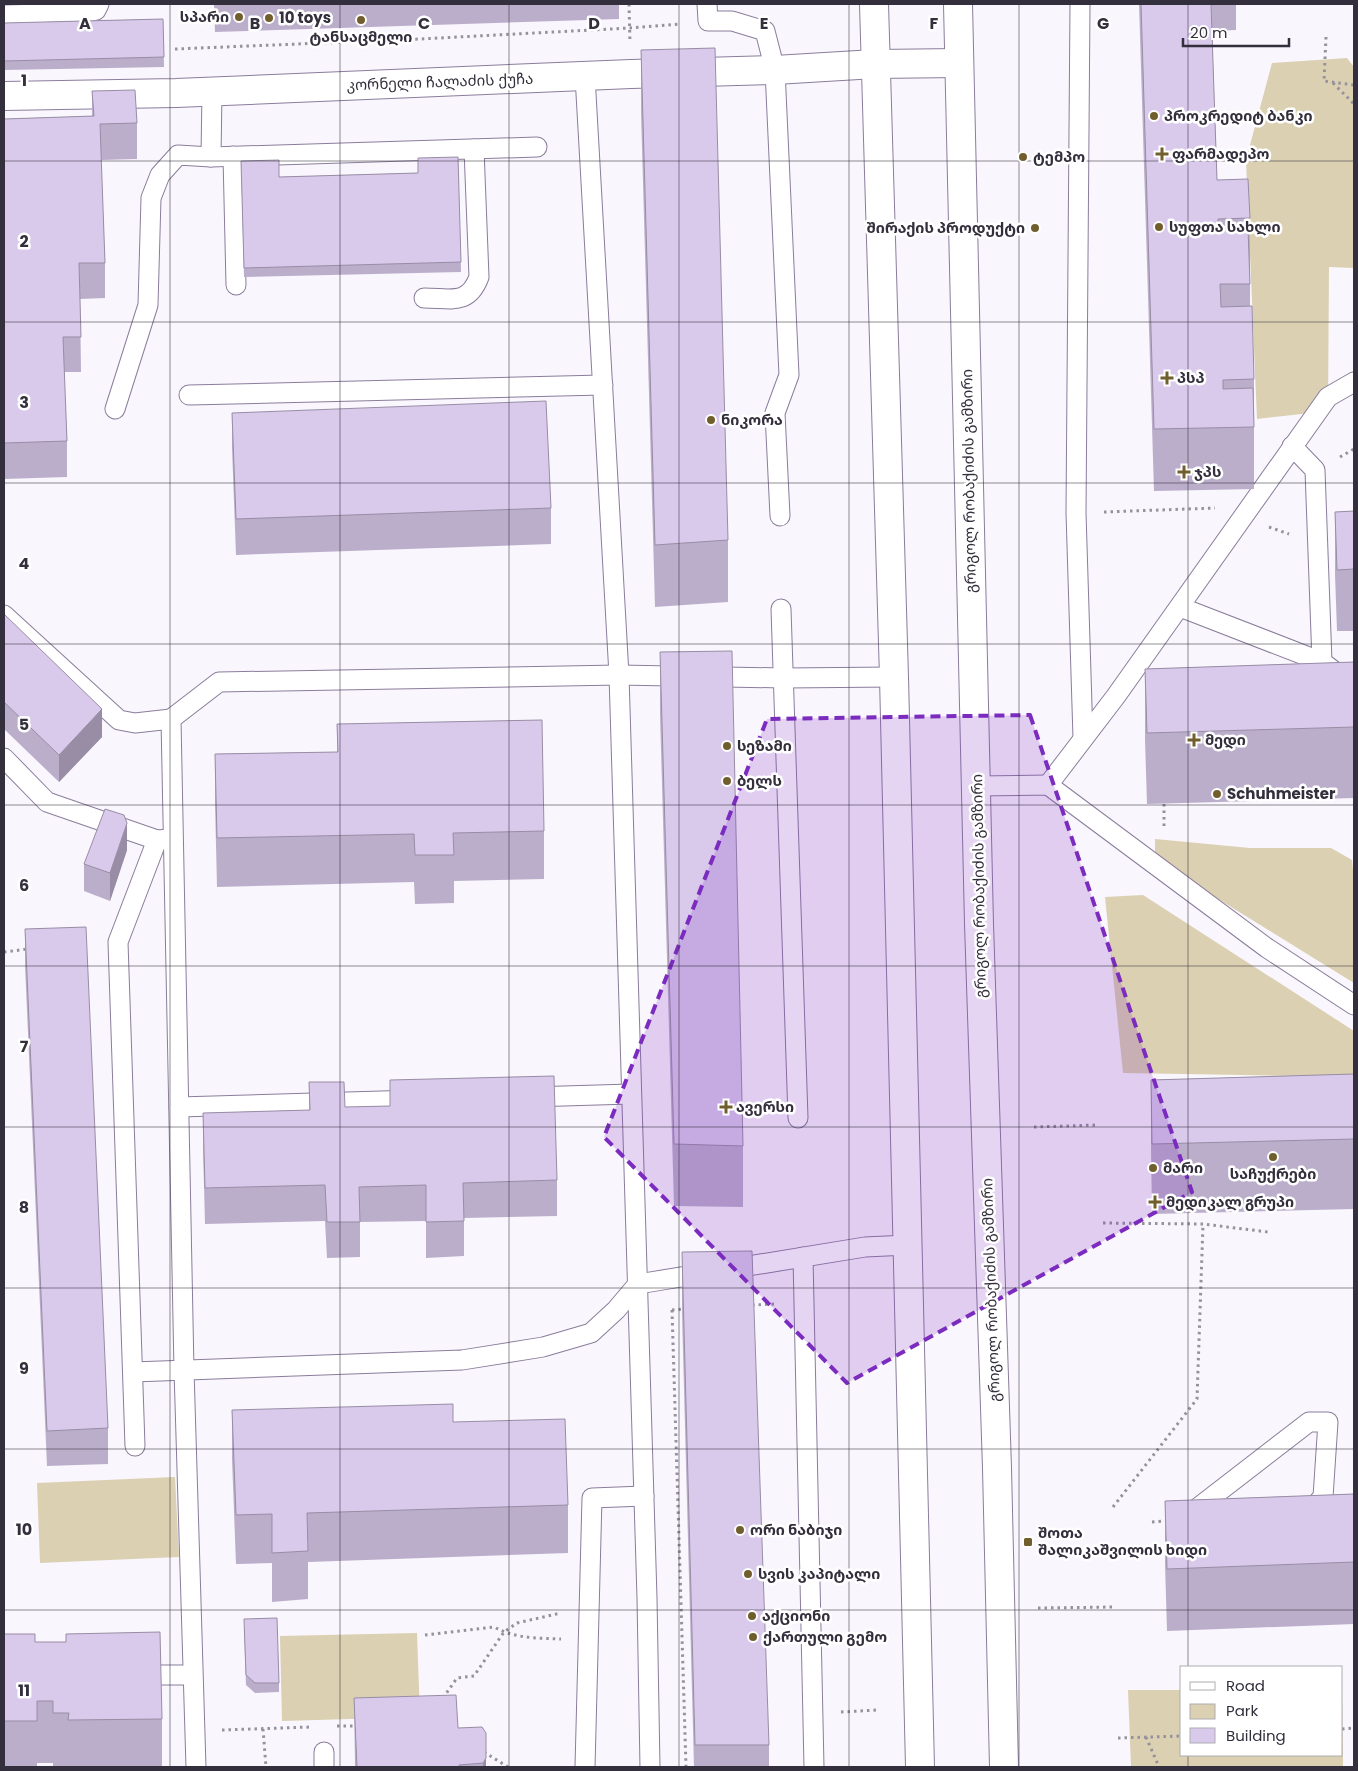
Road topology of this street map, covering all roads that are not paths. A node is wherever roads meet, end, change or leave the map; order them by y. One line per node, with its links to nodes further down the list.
1 (100, 4): 6 (lane)
2 (874, 4): 8 (main road)
3 (958, 4): 7 (main road, გრიგოლ რობაქიძის გამზირი)
4 (1080, 4): 34 (lane)
5 (708, 12): 9 (lane)
6 (4, 15)
7 (959, 63): 8 (main road, კორნელი ჩალაძის ქუჩა); 37 (main road, გრიგოლ რობაქიძის გამზირი)
8 (876, 64): 9 (main road, კორნელი ჩალაძის ქუჩა); 30 (main road)
9 (775, 70): 10 (main road, კორნელი ჩალაძის ქუჩა); 24 (lane)
10 (585, 76): 11 (main road, კორნელი ჩალაძის ქუჩა); 20 (lane)
11 (212, 92): 12 (main road, კორნელი ჩალაძის ქუჩა); 16 (lane)
12 (4, 96)
13 (537, 147): 14 (lane)
14 (474, 149): 15 (lane); 18 (lane)
15 (233, 156): 16 (lane); 17 (lane)
16 (212, 157): 22 (lane)
17 (236, 285)
18 (424, 298)
19 (1354, 382): 23 (lane)
20 (603, 385): 21 (lane); 29 (lane)
21 (189, 395)
22 (115, 409)
23 (1292, 446): 25 (lane); 28 (lane)
24 (780, 516)
25 (1180, 607): 28 (lane); 34 (lane)
26 (781, 609): 31 (lane)
27 (4, 616): 33 (lane)
28 (1322, 662): 32 (lane)
29 (619, 675): 31 (lane); 33 (lane); 40 (lane)
30 (894, 677): 31 (lane); 45 (main road)
31 (783, 678): 44 (lane)
32 (1354, 686)
33 (171, 719): 38 (lane)
34 (1083, 738): 36 (lane)
35 (4, 758): 38 (lane)
36 (1048, 785): 37 (lane); 39 (lane)
37 (976, 786): 60 (main road, გრიგოლ რობაქიძის გამზირი)
38 (165, 840): 43 (lane); 49 (lane)
39 (1354, 1005)
40 (631, 1094): 41 (lane); 47 (lane)
41 (513, 1097)
42 (434, 1100): 43 (lane)
43 (179, 1107): 48 (lane)
44 (798, 1118)
45 (908, 1244): 46 (lane); 59 (main road)
46 (803, 1257): 47 (lane); 58 (lane)
47 (638, 1284): 48 (lane); 51 (lane)
48 (184, 1370): 49 (lane); 54 (lane)
49 (132, 1372): 50 (lane)
50 (135, 1446)
51 (644, 1496): 56 (lane); 57 (lane)
52 (1331, 1497): 52 (lane)
53 (120, 1675): 54 (lane)
54 (192, 1675): 55 (lane)
55 (196, 1767)
56 (585, 1767)
57 (650, 1767)
58 (814, 1767)
59 (920, 1767)
60 (1004, 1767)

